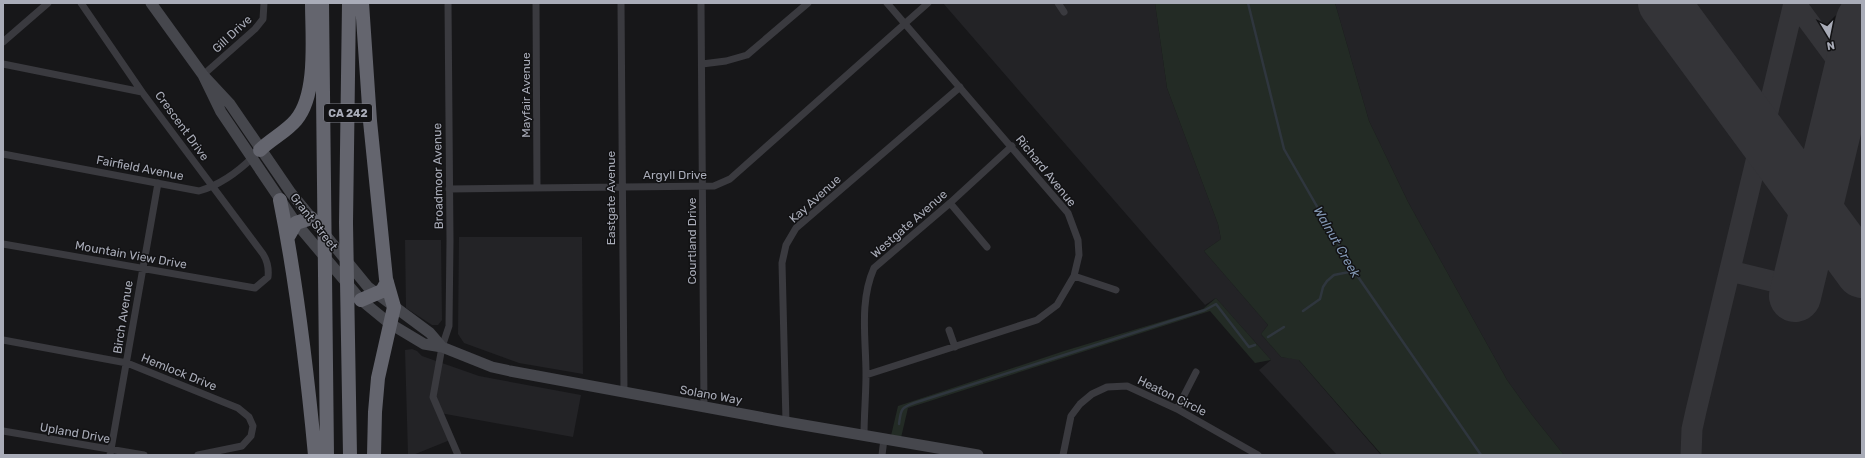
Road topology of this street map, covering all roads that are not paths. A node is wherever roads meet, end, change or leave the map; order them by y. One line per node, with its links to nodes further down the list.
1 (48, 3): 19 (street)
2 (80, 3): 24 (street)
3 (152, 3): 22 (street, Grant Street)
4 (264, 3): 22 (street, Gill Drive)
5 (312, 3): 27 (highway)
6 (322, 3): 68 (highway, CA 242)
7 (349, 3): 69 (highway, CA 242)
8 (362, 3): 43 (highway)
9 (448, 3): 33 (street, Broadmoor Avenue)
10 (536, 3): 31 (street, Mayfair Avenue)
11 (621, 3): 29 (street, Eastgate Avenue)
12 (702, 3): 21 (street, Courtland Drive)
13 (808, 3): 21 (street)
14 (887, 3): 18 (street, Richard Avenue)
15 (928, 3): 18 (street, Argyll Drive)
16 (1058, 3): 17 (street)
17 (1064, 12)
18 (906, 24): 23 (street, Richard Avenue); 32 (street, Argyll Drive)
19 (3, 42)
20 (3, 64): 24 (street, Crescent Drive)
21 (702, 64): 32 (street, Courtland Drive)
22 (203, 75): 27 (street, Grant Street)
23 (960, 87): 25 (street, Richard Avenue); 60 (street, Kay Avenue)
24 (142, 92): 30 (street, Crescent Drive)
25 (1012, 146): 35 (street, Westgate Avenue); 42 (street, Richard Avenue)
26 (3, 154): 28 (street, Fairfield Avenue)
27 (256, 154): 30 (street, Fairfield Avenue); 34 (street, Grant Street); 36 (street, Grant Street)
28 (158, 182): 30 (street, Fairfield Avenue); 41 (street, Birch Avenue)
29 (622, 186): 31 (street, Argyll Drive); 32 (street, Argyll Drive); 57 (street, Eastgate Avenue)
30 (213, 187): 44 (street, Crescent Drive)
31 (537, 187): 33 (street, Argyll Drive)
32 (703, 187): 58 (street, Courtland Drive)
33 (449, 188): 52 (street, Broadmoor Avenue)
34 (280, 200): 37 (street, Grant Street); 38 (highway)
35 (950, 203): 40 (street); 56 (street, Westgate Avenue)
36 (311, 218): 37 (highway); 46 (street, Grant Street)
37 (296, 223): 38 (highway); 47 (street, Grant Street)
38 (288, 237): 67 (highway)
39 (3, 244): 41 (street, Mountain View Drive)
40 (987, 247)
41 (142, 268): 44 (street, Mountain View Drive); 54 (street, Birch Avenue)
42 (1074, 276): 45 (street); 53 (street, Richard Avenue)
43 (386, 282): 46 (highway); 48 (highway)
44 (255, 288)
45 (1116, 290)
46 (377, 294): 47 (highway); 48 (street, Grant Street)
47 (361, 300): 49 (street, Grant Street)
48 (394, 307): 49 (highway); 52 (street, Grant Street)
49 (389, 323): 52 (street, Grant Street); 70 (highway)
50 (949, 330): 53 (street)
51 (3, 340): 54 (street, Hemlock Drive)
52 (442, 347): 57 (street, Solano Way); 71 (street)
53 (955, 347): 56 (street, Richard Avenue)
54 (127, 363): 64 (street, Birch Avenue); 66 (street, Hemlock Drive)
55 (1196, 372): 59 (street)
56 (866, 375): 62 (street, Westgate Avenue)
57 (624, 392): 58 (street, Solano Way)
58 (704, 407): 60 (street, Solano Way)
59 (1177, 409): 74 (street, Heaton Circle); 75 (street, Heaton Circle)
60 (786, 422): 62 (street, Solano Way)
61 (3, 431): 64 (street, Upland Drive)
62 (864, 436): 63 (street, Solano Way)
63 (884, 439): 72 (street); 73 (street, Solano Way)
64 (110, 453): 65 (street, Upland Drive)
65 (144, 455)
66 (198, 455)
67 (314, 455)
68 (327, 455)
69 (350, 455)
70 (374, 455)
71 (458, 455)
72 (882, 455)
73 (978, 455)
74 (1063, 455)
75 (1258, 455)

